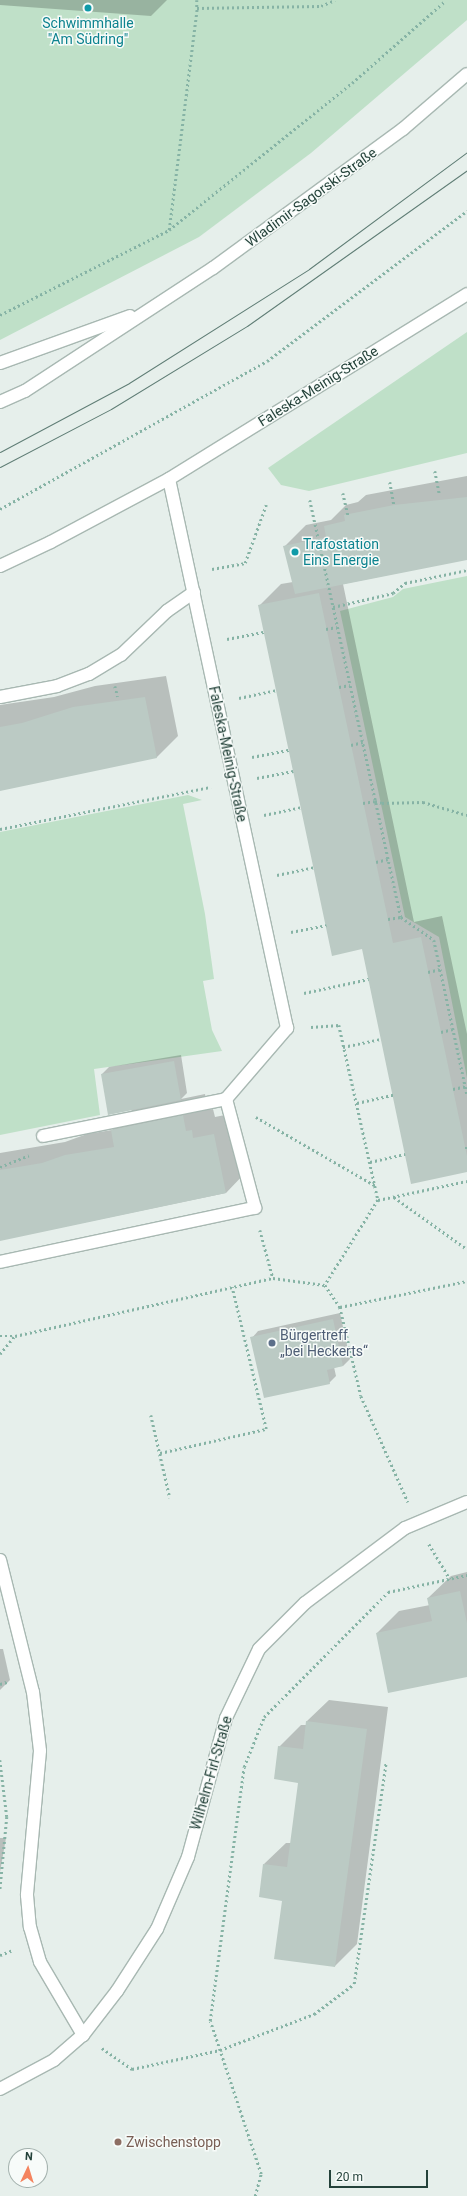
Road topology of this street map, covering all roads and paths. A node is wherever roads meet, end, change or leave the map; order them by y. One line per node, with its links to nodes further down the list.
1 (197, 0): 4 (path)
2 (335, 0): 4 (path)
3 (446, 0): 7 (path)
4 (197, 8): 7 (path)
5 (467, 74): 9 (street, Wladimir-Sagorski-Straße)
6 (467, 211): 21 (path)
7 (169, 230): 10 (path)
8 (467, 294): 14 (street, Faleska-Meinig-Straße)
9 (148, 310): 11 (street, Wladimir-Sagorski-Straße); 12 (street, Wladimir-Sagorski-Straße)
10 (0, 315)
11 (0, 362)
12 (0, 402)
13 (435, 471): 17 (path)
14 (169, 478): 23 (street, Faleska-Meinig-Straße); 25 (street, Faleska-Meinig-Straße)
15 (390, 482): 20 (path)
16 (343, 493): 22 (path)
17 (440, 496)
18 (310, 500): 27 (path)
19 (266, 505): 25 (path)
20 (394, 505)
21 (0, 509)
22 (348, 515)
23 (0, 566)
24 (467, 570): 27 (path)
25 (190, 574): 26 (street, Faleska-Meinig-Straße)
26 (194, 592): 37 (street); 45 (street, Faleska-Meinig-Straße)
27 (333, 607): 28 (path)
28 (338, 627): 29 (path); 32 (path)
29 (326, 630)
30 (264, 632): 31 (path)
31 (255, 634)
32 (350, 685): 33 (path); 39 (path)
33 (339, 687)
34 (276, 690): 36 (path)
35 (116, 691): 38 (path)
36 (265, 693)
37 (0, 697)
38 (118, 697)
39 (363, 742): 40 (path); 46 (path)
40 (351, 745)
41 (289, 750): 42 (path)
42 (276, 752)
43 (293, 771): 44 (path)
44 (284, 772)
45 (233, 782): 51 (path); 63 (street, Faleska-Meinig-Straße)
46 (375, 801): 47 (path); 50 (path); 52 (path)
47 (363, 804)
48 (301, 807): 49 (path)
49 (293, 809)
50 (467, 815)
51 (0, 829)
52 (388, 859): 53 (path); 56 (path)
53 (376, 862)
54 (314, 867): 55 (path)
55 (296, 871)
56 (401, 917): 57 (path); 60 (path)
57 (388, 919)
58 (326, 925): 59 (path)
59 (295, 932)
60 (441, 969): 61 (path); 65 (path)
61 (428, 972)
62 (368, 979): 63 (path)
63 (278, 998): 64 (street, Faleska-Meinig-Straße)
64 (287, 1028): 68 (path); 73 (street)
65 (453, 1029): 66 (path); 69 (path)
66 (441, 1032)
67 (381, 1039): 68 (path)
68 (343, 1047): 74 (path)
69 (466, 1086): 70 (path); 71 (path)
70 (453, 1089)
71 (467, 1094)
72 (393, 1095): 74 (path)
73 (226, 1099): 75 (street); 79 (path); 84 (street)
74 (357, 1103): 77 (path)
75 (43, 1136)
76 (406, 1154): 77 (path)
77 (370, 1162): 79 (path)
78 (467, 1181): 80 (path)
79 (376, 1186): 81 (path)
80 (393, 1197): 81 (path); 83 (path)
81 (378, 1200): 87 (path)
82 (259, 1226): 85 (path)
83 (467, 1249)
84 (0, 1262)
85 (273, 1278): 87 (path); 88 (path)
86 (467, 1281): 89 (path)
87 (325, 1285): 89 (path)
88 (232, 1287): 91 (path); 94 (path)
89 (340, 1307): 97 (path)
90 (0, 1336): 91 (path)
91 (15, 1336): 92 (path)
92 (0, 1354)
93 (151, 1415): 94 (path)
94 (160, 1453): 95 (path)
95 (170, 1498)
96 (467, 1502): 97 (street, Wilhelm-Firl-Straße)
97 (417, 1523): 100 (path); 104 (street, Wilhelm-Firl-Straße)
98 (0, 1560): 104 (street)
99 (467, 1575): 100 (path)
100 (450, 1579): 105 (path)
101 (0, 1760): 103 (path)
102 (386, 1762): 105 (path)
103 (0, 1891)
104 (83, 2035): 105 (path); 106 (street, Wilhelm-Firl-Straße)
105 (220, 2050): 107 (path)
106 (0, 2089)
107 (255, 2196)

